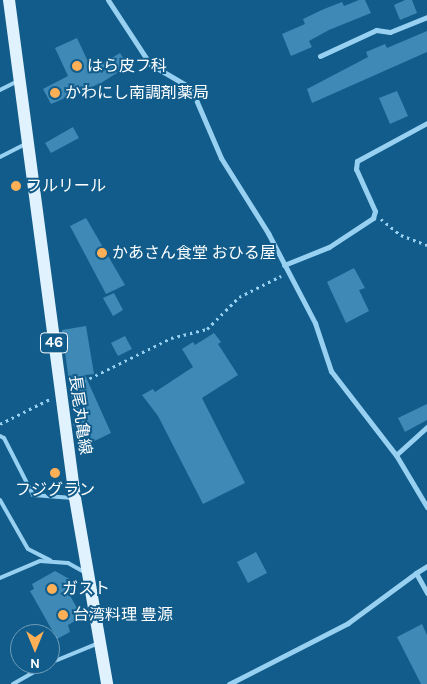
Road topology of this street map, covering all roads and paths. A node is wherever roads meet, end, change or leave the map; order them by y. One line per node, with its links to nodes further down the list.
1 (9, 0): 5 (main road, 長尾丸亀線 / 46)
2 (108, 0): 12 (street)
3 (427, 16): 4 (street)
4 (320, 56)
5 (19, 80): 6 (lane); 8 (main road, 長尾丸亀線 / 46)
6 (0, 90)
7 (427, 123): 10 (street)
8 (27, 143): 9 (lane); 14 (main road, 長尾丸亀線 / 46)
9 (0, 157)
10 (376, 215): 11 (path); 12 (street)
11 (427, 244)
12 (284, 265): 13 (street)
13 (287, 272): 14 (path); 18 (street)
14 (61, 396): 15 (path); 19 (main road, 長尾丸亀線 / 46)
15 (0, 424)
16 (427, 427): 18 (street)
17 (0, 436): 19 (lane)
18 (396, 455): 21 (street)
19 (75, 498): 25 (main road, 長尾丸亀線 / 46)
20 (0, 500): 22 (lane)
21 (427, 507)
22 (54, 562): 25 (lane); 26 (lane)
23 (427, 566): 24 (street)
24 (416, 573): 27 (street); 33 (street)
25 (87, 574): 28 (main road, 長尾丸亀線 / 46)
26 (0, 578)
27 (427, 593)
28 (100, 642): 29 (lane); 32 (main road, 長尾丸亀線 / 46)
29 (60, 658)
30 (30, 674): 31 (lane)
31 (12, 684)
32 (107, 684)
33 (229, 684)

